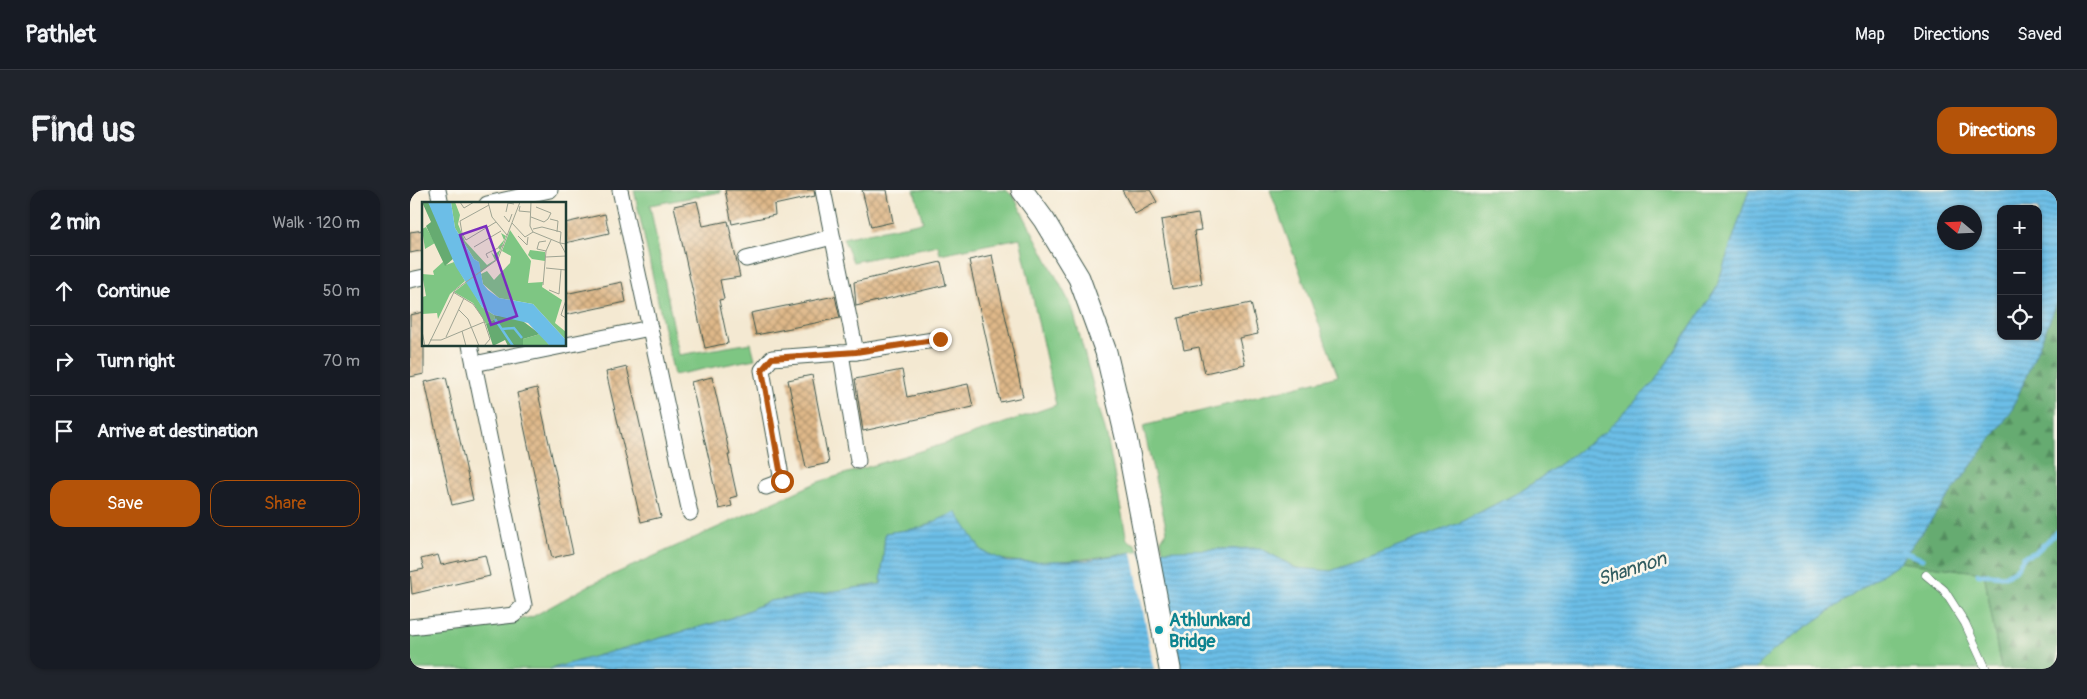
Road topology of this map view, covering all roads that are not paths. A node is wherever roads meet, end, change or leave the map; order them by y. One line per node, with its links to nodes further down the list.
1 (550, 190): 5 (street)
2 (620, 190): 8 (street)
3 (823, 190): 6 (street)
4 (1022, 190): 20 (main road)
5 (496, 202)
6 (832, 237): 7 (street); 13 (street)
7 (746, 259)
8 (650, 328): 10 (street); 17 (street)
9 (940, 339): 13 (street)
10 (566, 345)
11 (470, 346): 14 (street)
12 (562, 346): 14 (street)
13 (849, 352): 15 (street); 16 (street)
14 (474, 364): 19 (street)
15 (858, 461)
16 (766, 486)
17 (690, 513)
18 (1926, 575): 21 (lane)
19 (410, 627)
20 (1170, 669)
21 (1986, 669)

